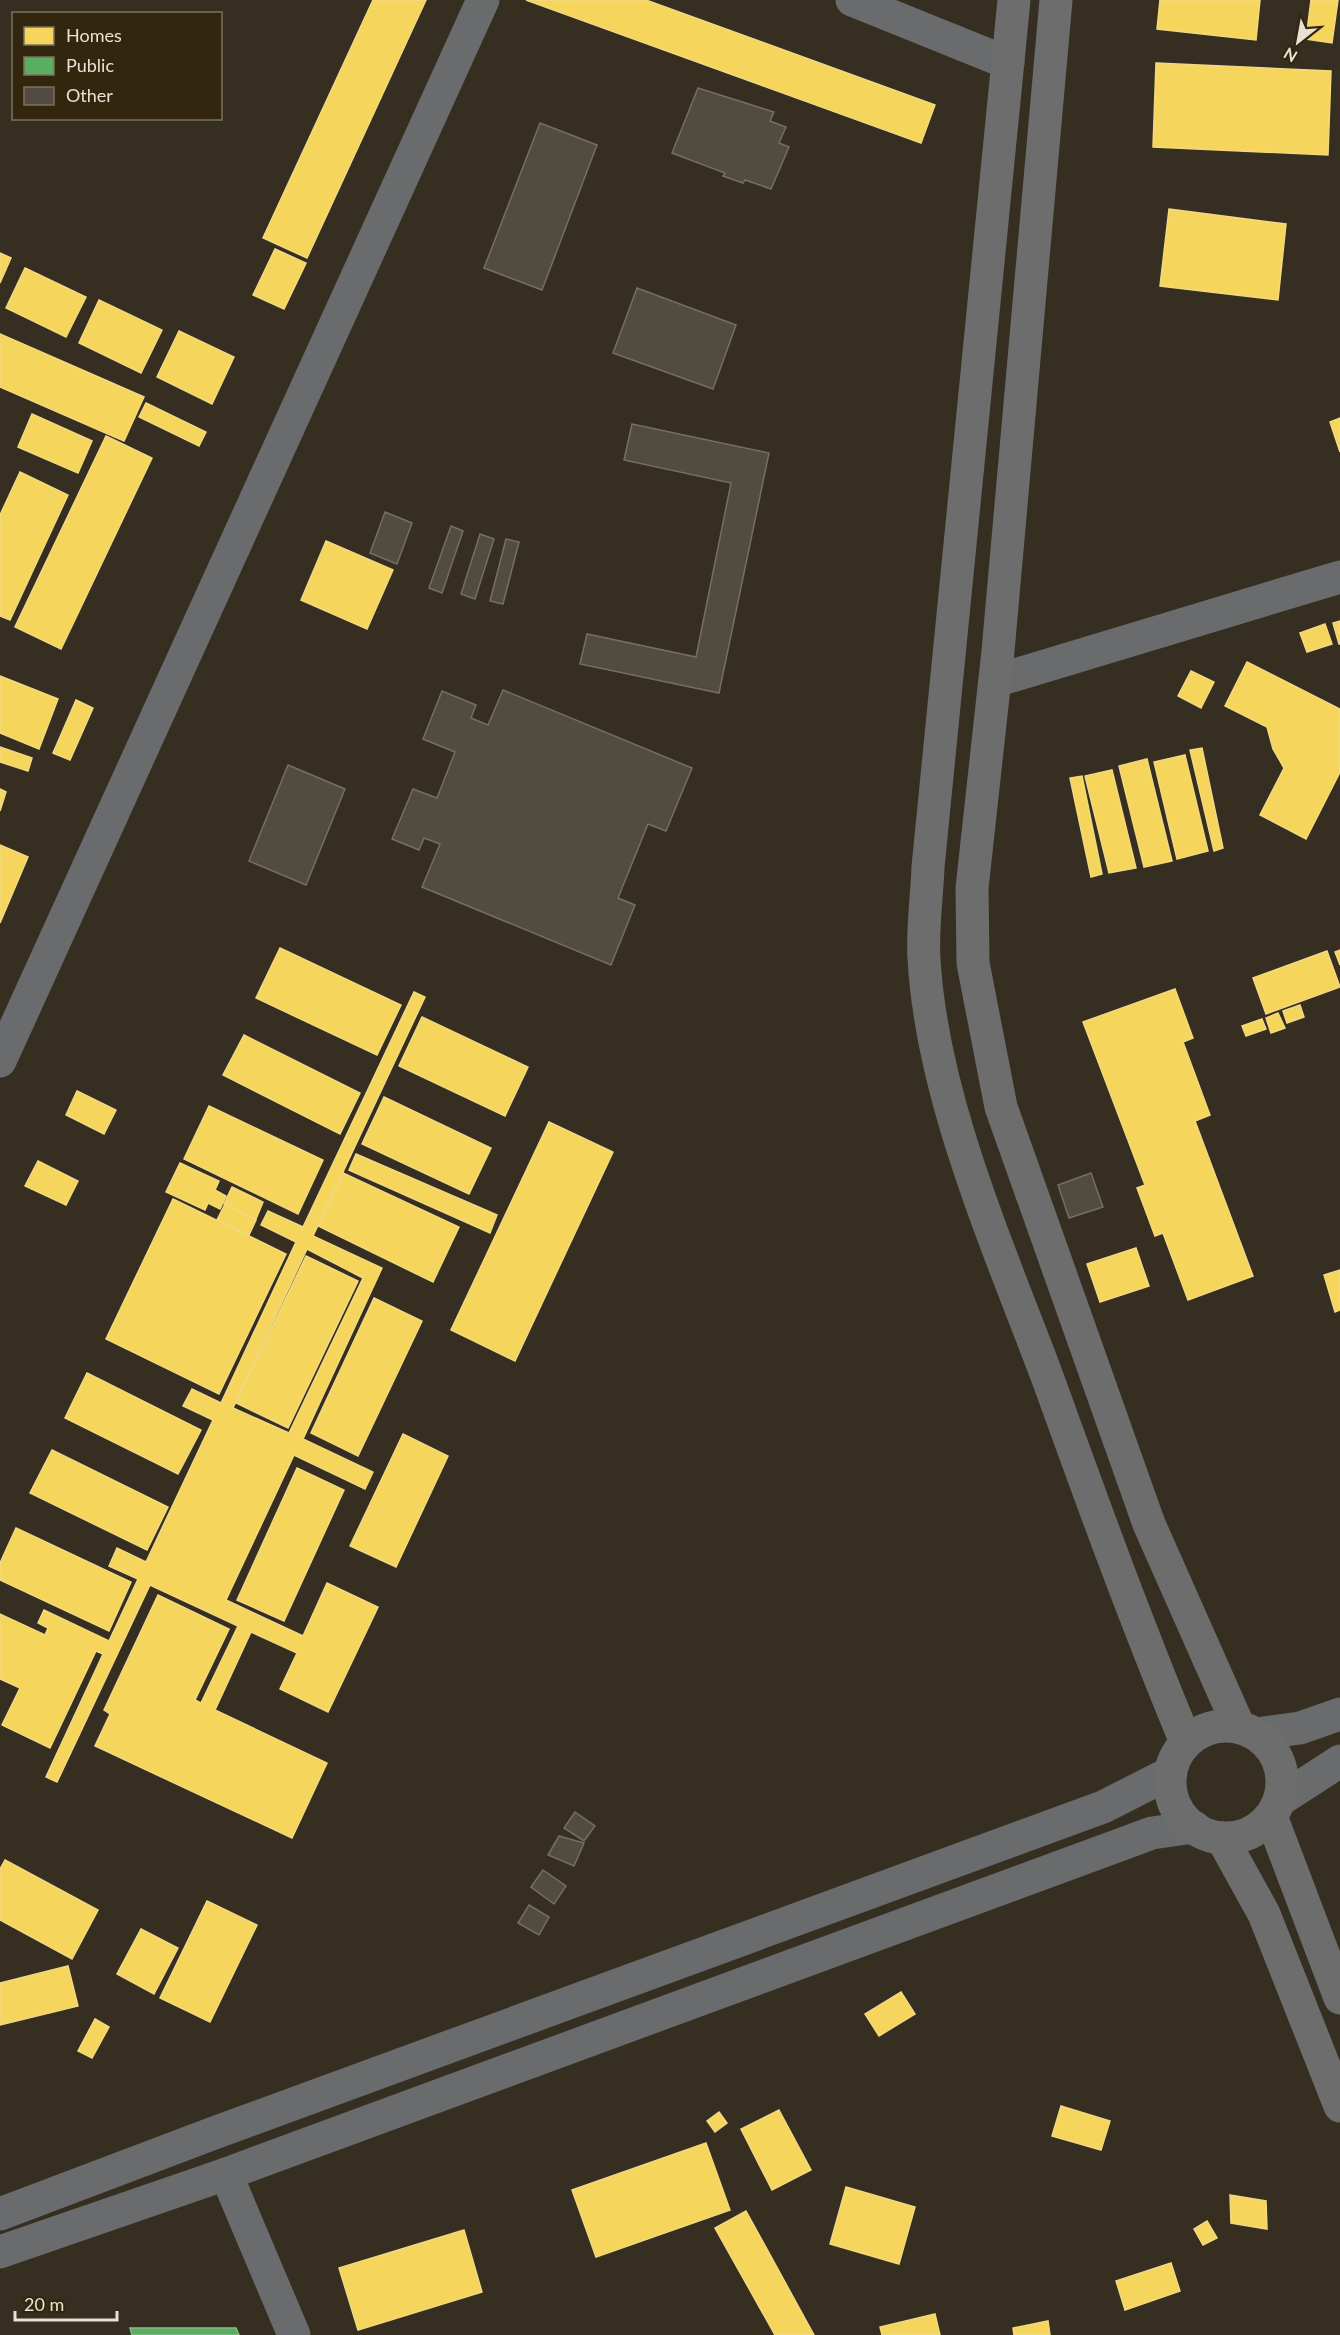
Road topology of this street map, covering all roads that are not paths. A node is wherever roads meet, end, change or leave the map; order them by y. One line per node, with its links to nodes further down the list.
1 (483, 0): 8 (street)
2 (852, 0): 5 (street)
3 (1014, 0): 5 (main road)
4 (1056, 0): 7 (main road)
5 (1008, 63): 11 (main road)
6 (1340, 577): 7 (street)
7 (995, 681): 10 (main road)
8 (0, 1061)
9 (1340, 1714): 10 (street)
10 (1247, 1730): 11 (main road); 14 (main road)
11 (1186, 1742): 13 (main road)
12 (1340, 1761): 14 (street)
13 (1170, 1773): 15 (main road); 19 (street)
14 (1275, 1808): 15 (main road); 16 (main road)
15 (1208, 1832): 17 (main road); 18 (street)
16 (1340, 1998)
17 (1340, 2106)
18 (226, 2174): 20 (street); 21 (street)
19 (0, 2214)
20 (0, 2252)
21 (294, 2335)

